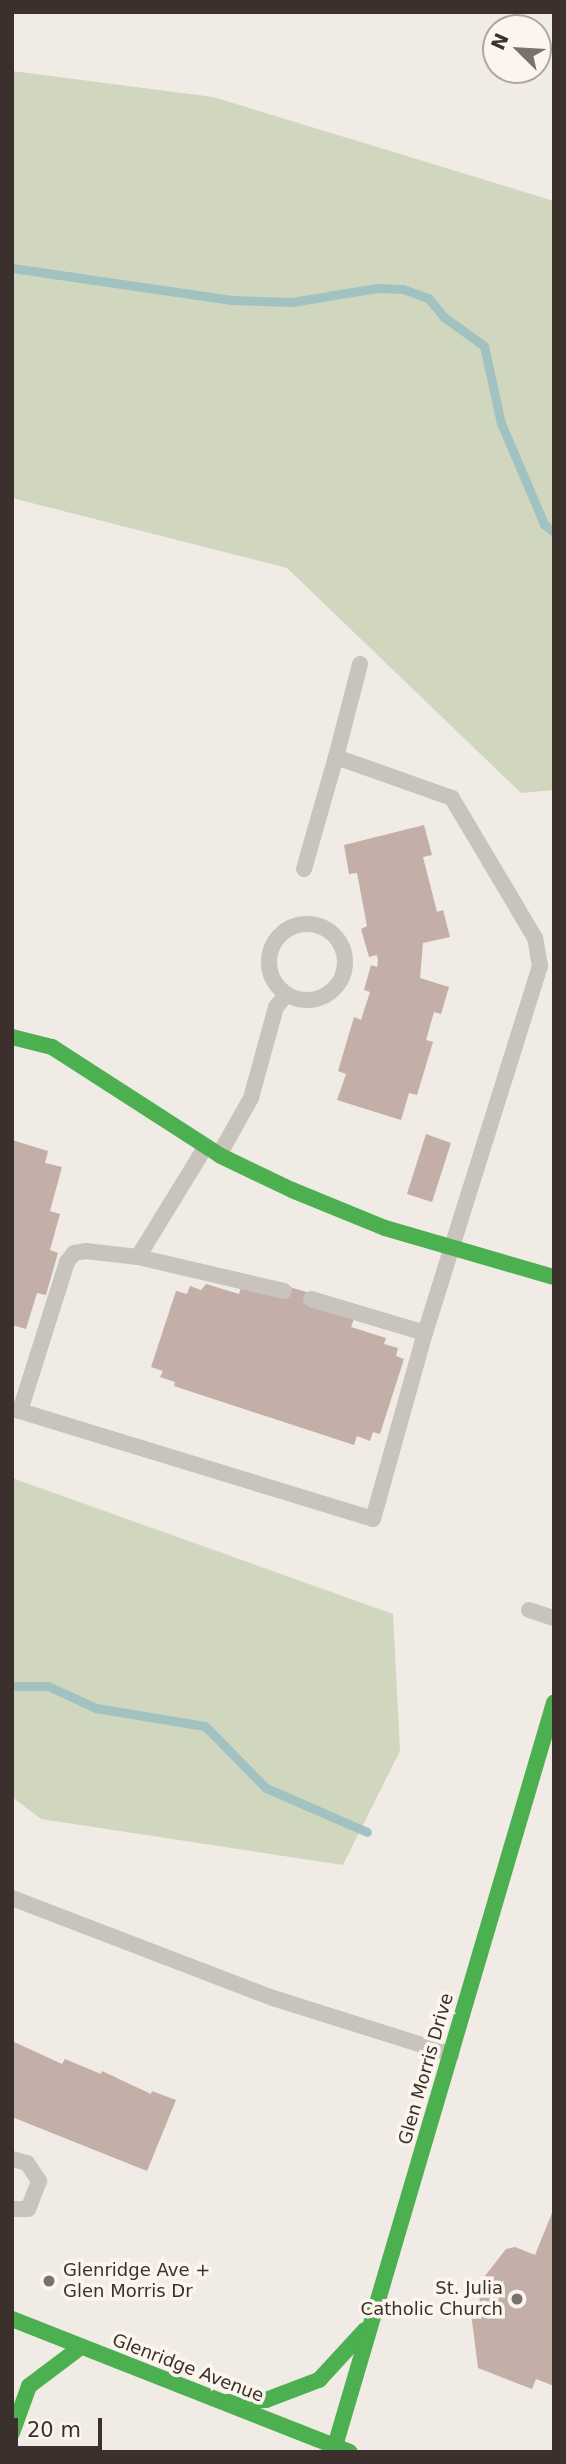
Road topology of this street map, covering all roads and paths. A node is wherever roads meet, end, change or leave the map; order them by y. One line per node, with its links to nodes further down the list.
1 (360, 664): 2 (lane)
2 (336, 757): 3 (lane); 7 (lane)
3 (304, 869)
4 (286, 995): 4 (lane); 6 (lane)
5 (12, 1037): 6 (street)
6 (212, 1150): 7 (street); 8 (lane)
7 (452, 1247): 9 (street); 12 (lane)
8 (138, 1257): 10 (lane); 13 (lane)
9 (554, 1277)
10 (284, 1292)
11 (311, 1299): 12 (lane)
12 (425, 1333): 13 (lane)
13 (16, 1410)
14 (529, 1611): 15 (lane)
15 (554, 1618)
16 (554, 1703): 18 (street, Glen Morris Drive)
17 (12, 1898): 18 (lane)
18 (451, 2054): 22 (street, Glen Morris Drive)
19 (12, 2159): 20 (lane)
20 (12, 2209)
21 (12, 2319): 23 (street, Glenridge Avenue)
22 (372, 2322): 24 (street); 26 (street, Glen Morris Drive)
23 (81, 2347): 24 (street, Glenridge Avenue); 25 (street)
24 (222, 2402): 26 (street, Glenridge Avenue)
25 (12, 2433)
26 (343, 2449)

